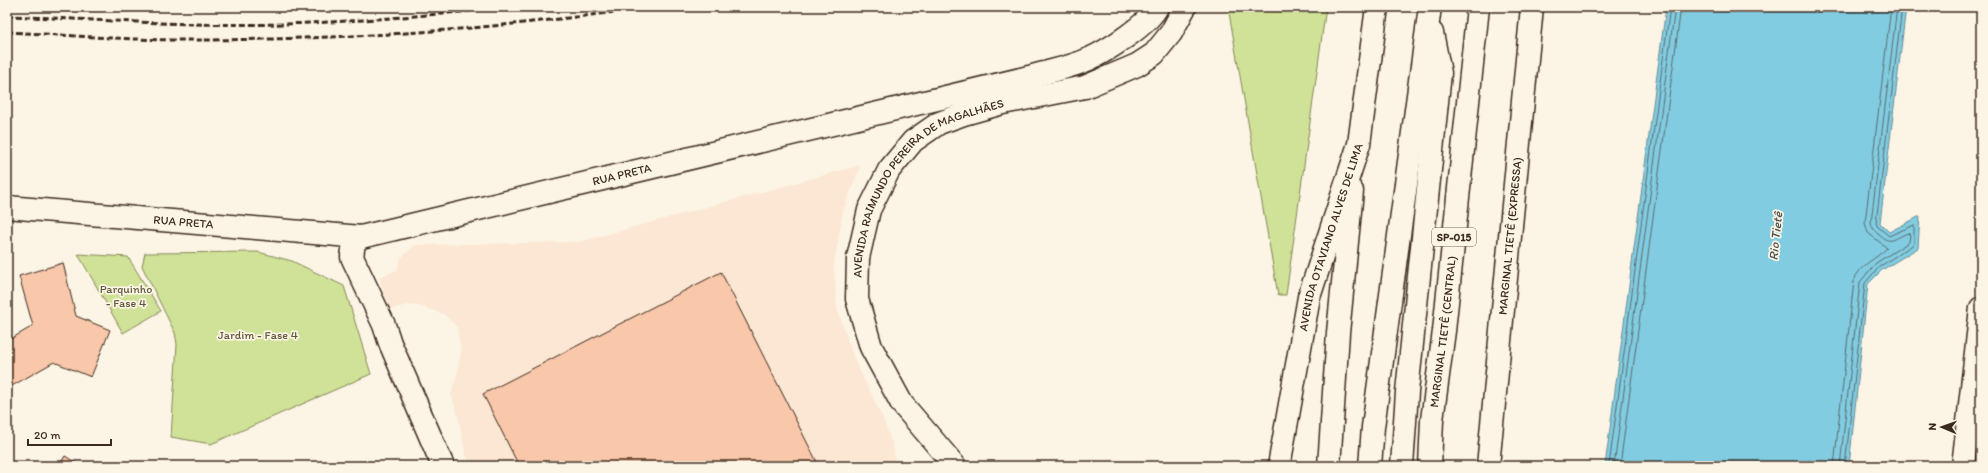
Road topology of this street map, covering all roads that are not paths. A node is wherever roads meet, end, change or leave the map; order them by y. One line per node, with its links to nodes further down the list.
1 (1157, 7): 7 (main road, AVENIDA RAIMUNDO PEREIRA DE MAGALHÃES)
2 (1185, 7): 8 (main road, AVENIDA RAIMUNDO PEREIRA DE MAGALHÃES)
3 (1377, 7): 9 (main road, AVENIDA OTAVIANO ALVES DE LIMA)
4 (1478, 7): 21 (main road, MARGINAL TIETÊ (CENTRAL) / SP-015)
5 (1532, 7): 22 (main road, MARGINAL TIETÊ (EXPRESSA))
6 (1429, 11): 19 (main road); 20 (main road)
7 (899, 109): 8 (main road); 12 (main road, RUA PRETA)
8 (913, 141): 16 (main road, AVENIDA RAIMUNDO PEREIRA DE MAGALHÃES)
9 (1359, 144): 17 (main road, AVENIDA OTAVIANO ALVES DE LIMA); 18 (main road)
10 (7, 207): 11 (main road, RUA PRETA)
11 (314, 233): 12 (main road, RUA PRETA); 13 (main road, RUA PRETA)
12 (361, 236): 13 (main road)
13 (352, 257): 15 (main road, RUA PRETA)
14 (1981, 308): 23 (main road)
15 (443, 466)
16 (955, 466)
17 (1279, 466)
18 (1329, 466)
19 (1370, 466)
20 (1402, 466)
21 (1430, 466)
22 (1488, 466)
23 (1963, 466)

